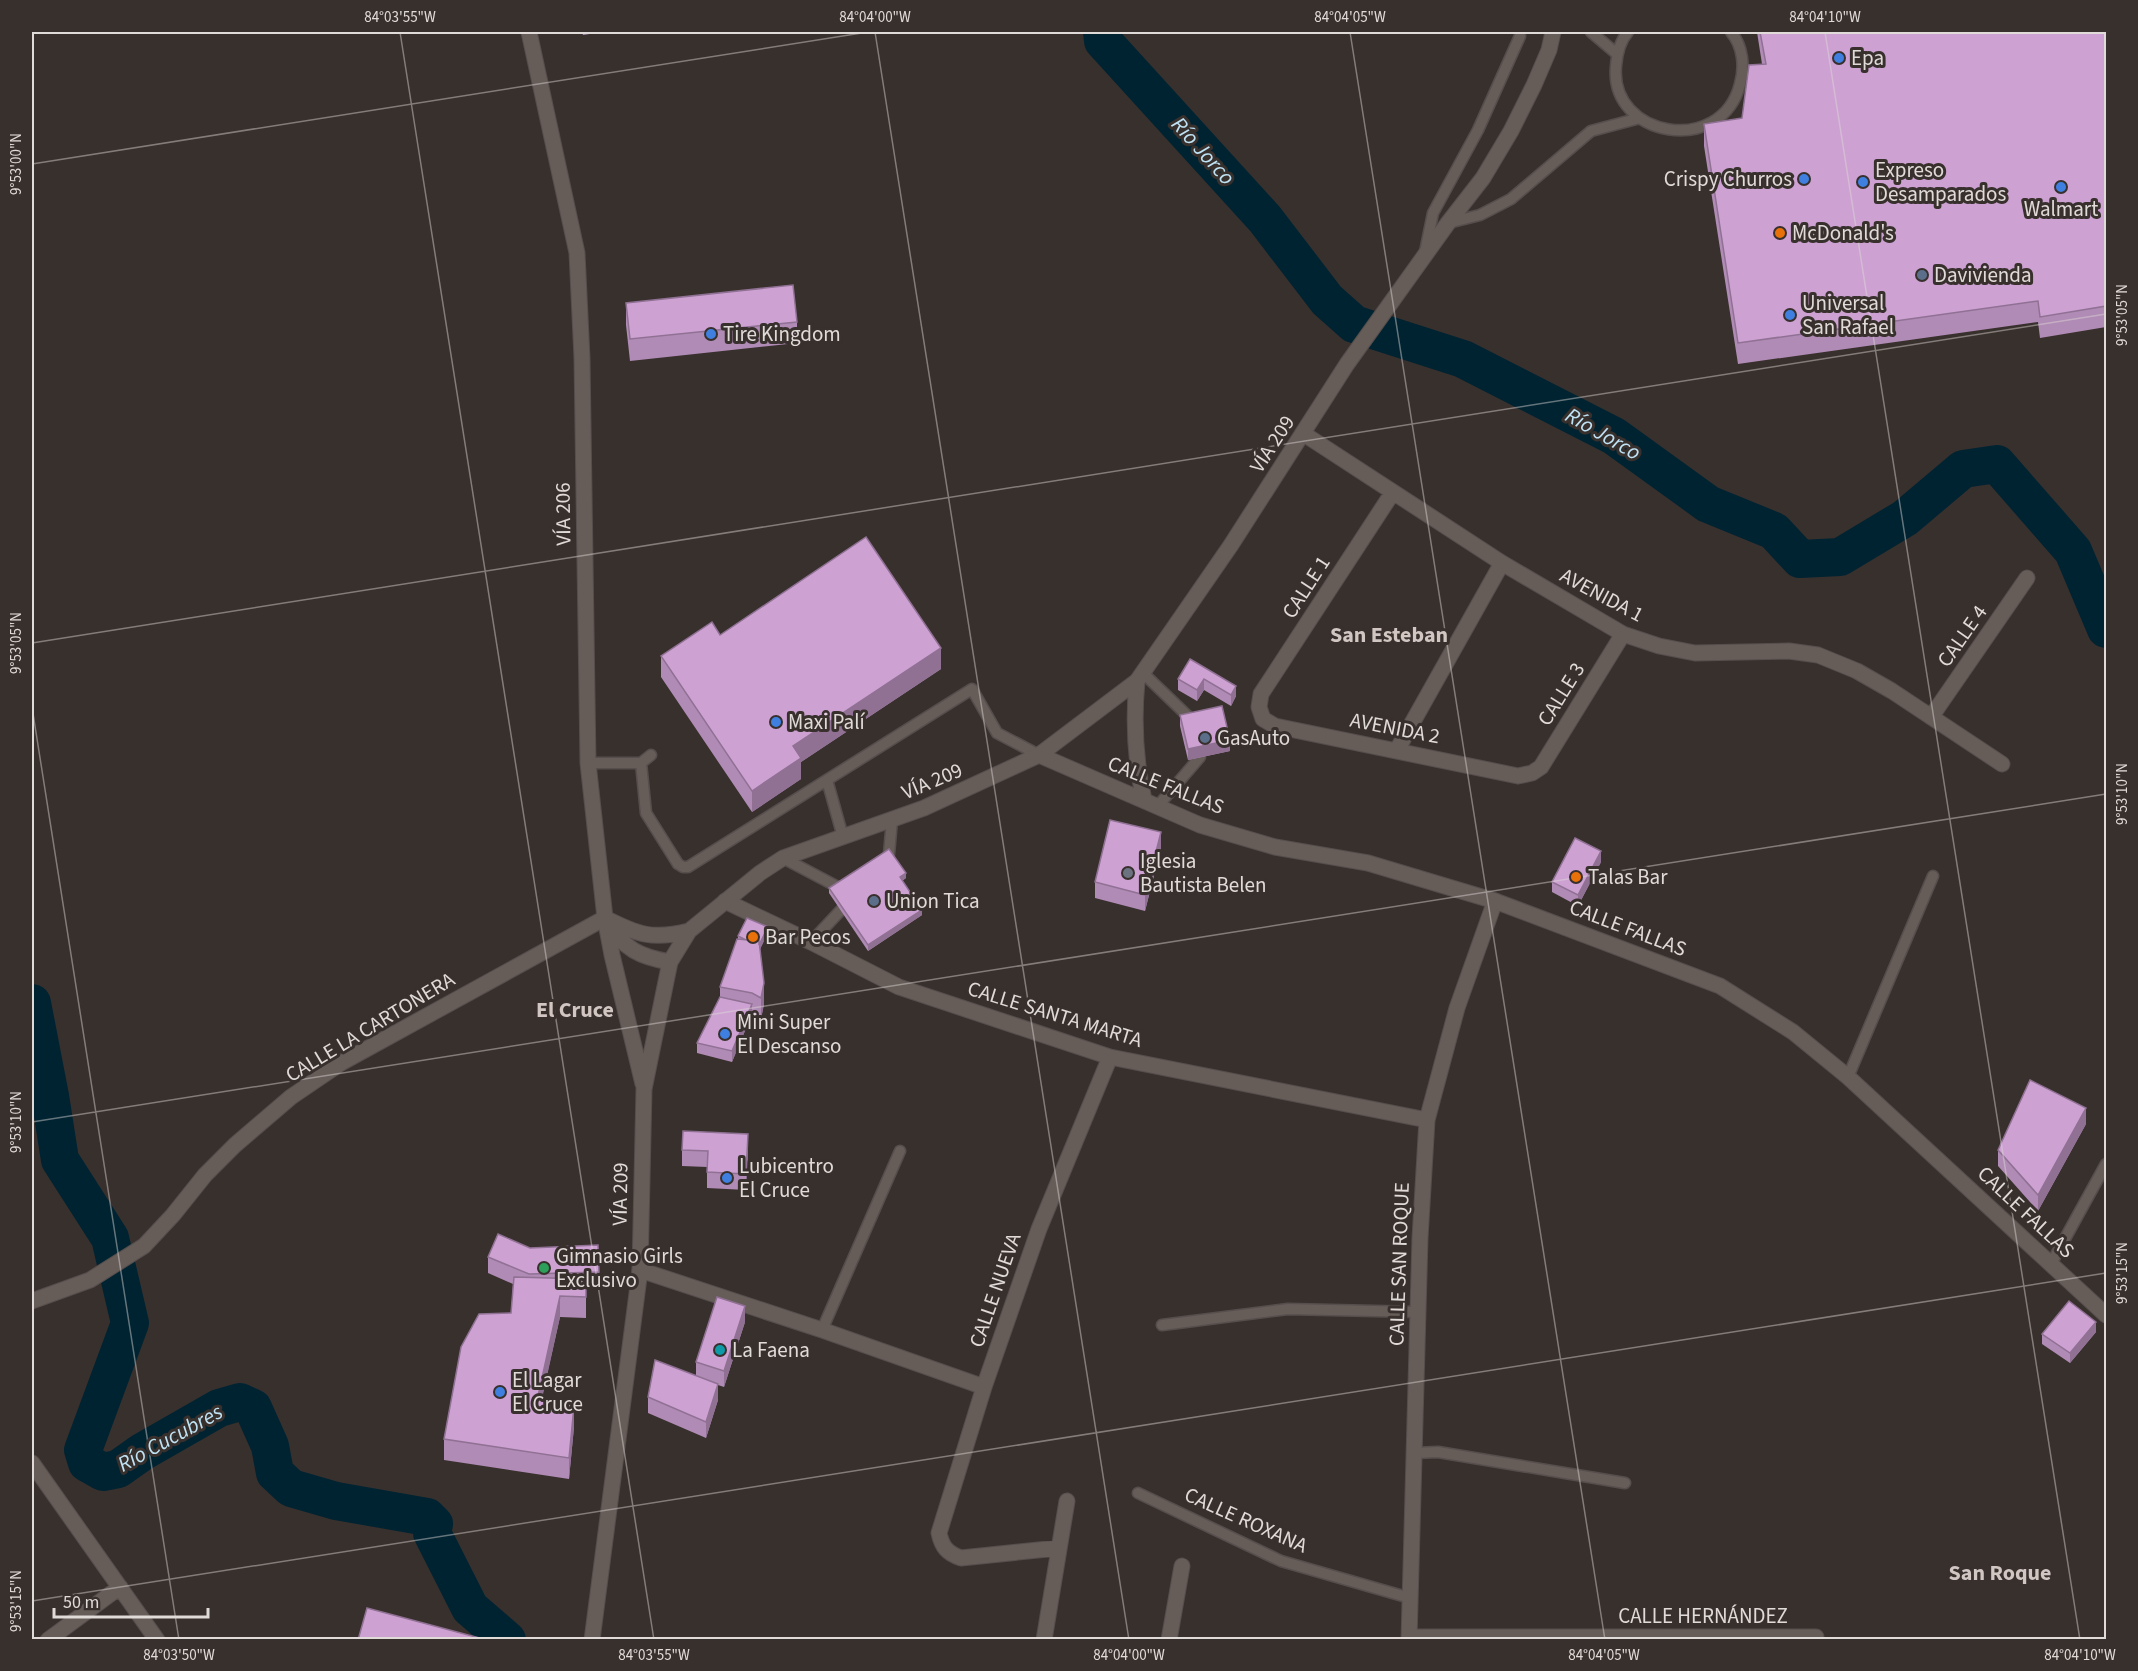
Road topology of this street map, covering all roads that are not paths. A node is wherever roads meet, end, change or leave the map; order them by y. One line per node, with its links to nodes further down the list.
1 (529, 32): 24 (street, VÍA 206)
2 (1553, 32): 9 (street, VÍA 209)
3 (1591, 32): 7 (lane)
4 (1628, 32): 7 (lane)
5 (1731, 32): 8 (lane)
6 (1520, 36): 10 (lane)
7 (1617, 54): 8 (lane)
8 (1640, 118): 9 (lane)
9 (1448, 224): 10 (street, VÍA 209)
10 (1425, 255): 11 (street, VÍA 209)
11 (1304, 434): 12 (street, AVENIDA 1); 16 (street, VÍA 209)
12 (1393, 492): 13 (street, AVENIDA 1); 17 (street, CALLE 1)
13 (1502, 563): 15 (street, AVENIDA 1); 20 (street)
14 (2027, 578): 18 (street, CALLE 4)
15 (1623, 634): 18 (street, AVENIDA 1); 27 (street, CALLE 3)
16 (1140, 677): 19 (lane); 22 (street, VÍA 209); 29 (street)
17 (1259, 707): 20 (street, AVENIDA 2)
18 (1931, 717): 26 (street, AVENIDA 1)
19 (1195, 723)
20 (1397, 750): 27 (street, AVENIDA 2)
21 (651, 755): 25 (lane)
22 (1039, 755): 28 (lane); 29 (street, CALLE FALLAS); 30 (street, VÍA 209)
23 (1200, 757): 29 (lane)
24 (588, 763): 25 (lane); 39 (street, VÍA 206)
25 (641, 763): 28 (lane)
26 (2002, 764)
27 (1532, 772)
28 (827, 780): 31 (lane)
29 (1151, 804): 37 (street, CALLE FALLAS)
30 (892, 820): 31 (street, VÍA 209); 32 (lane)
31 (843, 837): 33 (street, VÍA 209)
32 (889, 854)
33 (783, 858): 35 (lane); 36 (street, VÍA 209)
34 (1933, 876): 44 (lane)
35 (838, 887)
36 (724, 901): 40 (street, VÍA 209); 41 (street, CALLE SANTA MARTA)
37 (1495, 901): 44 (street, CALLE FALLAS); 46 (street, CALLE SAN ROQUE)
38 (840, 910): 41 (lane)
39 (605, 918): 40 (street); 42 (street); 45 (street, VÍA 206); 51 (street, CALLE LA CARTONERA)
40 (689, 931): 42 (street, VÍA 209)
41 (811, 942): 43 (street, CALLE SANTA MARTA)
42 (670, 962): 45 (street, VÍA 209)
43 (1110, 1057): 46 (street, CALLE SANTA MARTA); 56 (street, CALLE NUEVA)
44 (1848, 1077): 49 (street, CALLE FALLAS)
45 (644, 1089): 50 (street, VÍA 209)
46 (1427, 1120): 52 (street, CALLE SAN ROQUE)
47 (900, 1151): 55 (lane)
48 (2106, 1164): 49 (lane)
49 (2051, 1264): 53 (street, CALLE FALLAS)
50 (640, 1269): 55 (street); 71 (street, VÍA 209)
51 (32, 1301)
52 (1418, 1312): 54 (lane); 57 (street, CALLE SAN ROQUE)
53 (2106, 1316)
54 (1162, 1325)
55 (822, 1330): 56 (street)
56 (984, 1387): 63 (street, CALLE NUEVA)
57 (1414, 1453): 59 (lane); 66 (street, CALLE SAN ROQUE)
58 (32, 1463): 60 (street)
59 (1625, 1483)
60 (38, 1485): 65 (street)
61 (1138, 1493): 66 (lane, CALLE ROXANA)
62 (1067, 1501): 63 (street)
63 (1058, 1548): 72 (street)
64 (1182, 1566): 73 (street)
65 (120, 1587): 69 (street); 70 (street)
66 (1410, 1598): 68 (street, CALLE SAN ROQUE)
67 (1816, 1637): 68 (street, CALLE HERNÁNDEZ)
68 (1409, 1638)
69 (48, 1640)
70 (157, 1640)
71 (592, 1640)
72 (1044, 1640)
73 (1169, 1640)

